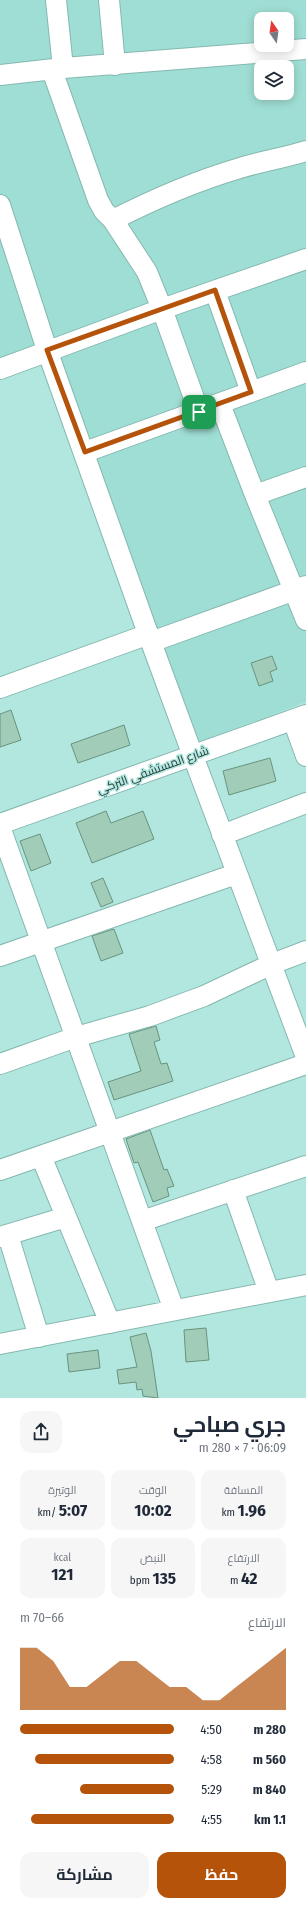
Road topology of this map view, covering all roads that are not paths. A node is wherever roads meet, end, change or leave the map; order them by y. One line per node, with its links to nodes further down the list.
1 (56, 0): 5 (street)
2 (109, 0): 4 (street)
3 (306, 49): 4 (street)
4 (115, 65): 5 (street)
5 (57, 69): 6 (street); 9 (street)
6 (0, 75)
7 (306, 152): 9 (street)
8 (0, 205): 10 (street)
9 (113, 220): 13 (street)
10 (7, 248): 14 (street)
11 (306, 259): 12 (street)
12 (215, 290): 13 (street); 17 (street)
13 (162, 309): 14 (street); 19 (street)
14 (47, 350): 15 (street); 20 (street)
15 (0, 369)
16 (306, 372): 17 (street)
17 (251, 392): 18 (street)
18 (220, 404): 19 (street); 22 (street)
19 (199, 412): 20 (street)
20 (85, 452): 25 (street)
21 (306, 477): 22 (street)
22 (255, 495): 23 (street)
23 (300, 588): 24 (street); 25 (street)
24 (306, 620)
25 (150, 638): 26 (street); 28 (street)
26 (0, 688)
27 (300, 717): 28 (street, شارع المستشفي التركي); 29 (street)
28 (192, 756): 31 (street, شارع المستشفي التركي); 33 (street)
29 (306, 756)
30 (306, 803): 33 (street)
31 (0, 824)
32 (0, 827): 35 (street)
33 (222, 835): 34 (street)
34 (236, 874): 35 (street); 38 (street)
35 (43, 942): 37 (street); 39 (street)
36 (306, 951): 38 (street)
37 (0, 956)
38 (272, 964): 39 (street); 40 (street)
39 (76, 1037): 41 (street); 43 (street)
40 (306, 1057)
41 (0, 1064)
42 (306, 1064): 43 (street)
43 (111, 1132): 44 (street); 49 (street)
44 (41, 1156): 46 (street); 48 (street)
45 (306, 1166): 47 (street)
46 (0, 1170)
47 (233, 1190): 49 (street); 52 (street)
48 (66, 1217): 50 (street); 54 (street)
49 (142, 1221): 53 (street)
50 (4, 1236): 55 (street)
51 (306, 1285): 52 (street)
52 (269, 1292): 53 (street)
53 (174, 1310): 54 (street)
54 (110, 1323): 55 (street)
55 (39, 1337): 56 (street)
56 (0, 1344)

